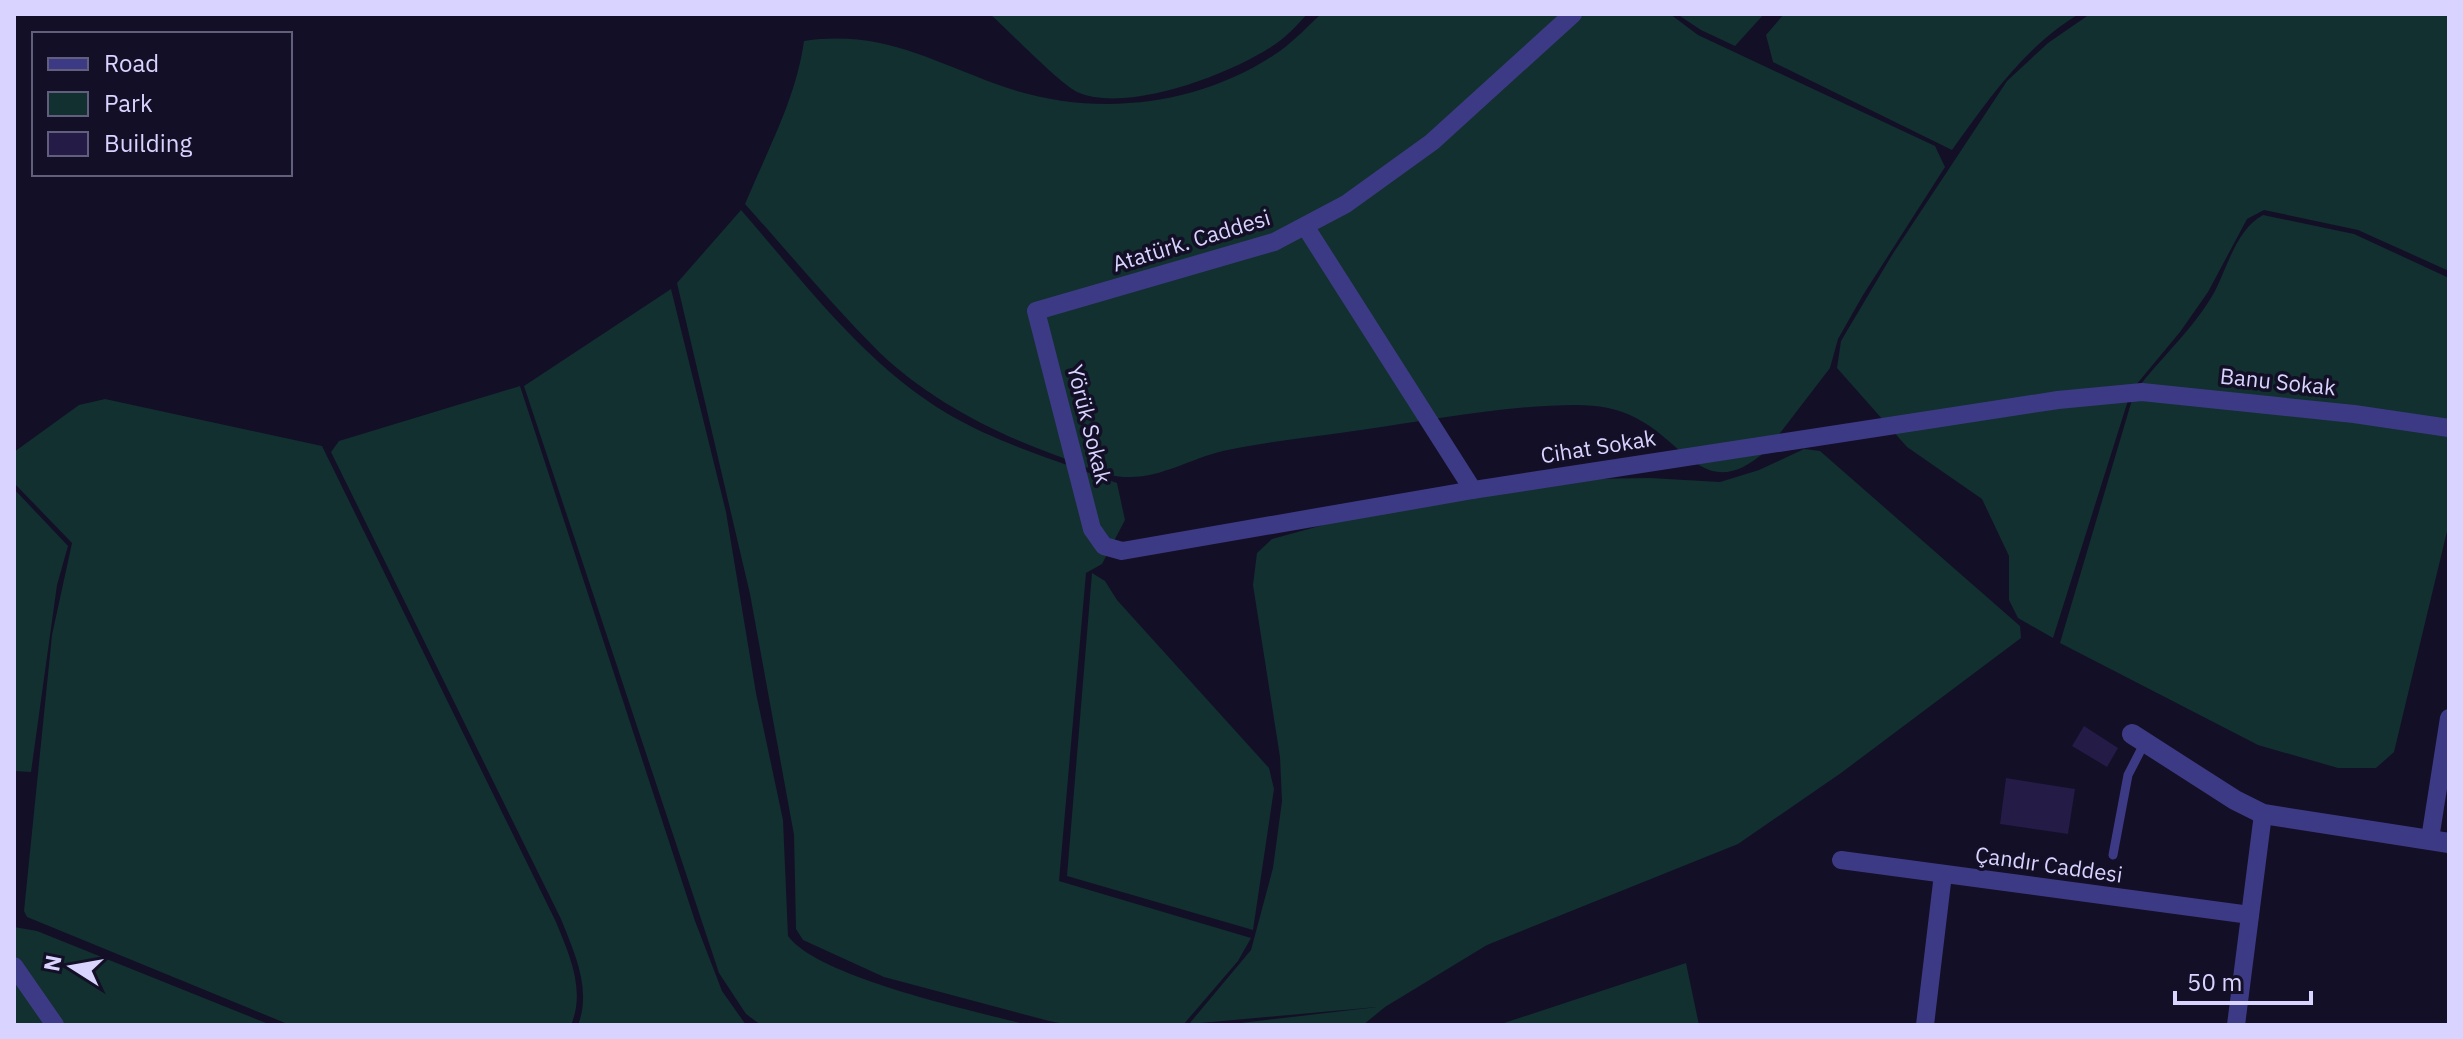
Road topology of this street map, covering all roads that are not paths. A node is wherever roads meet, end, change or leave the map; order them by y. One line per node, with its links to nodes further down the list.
1 (1573, 14): 2 (street, Atatürk. Caddesi)
2 (1305, 226): 3 (street, Atatürk. Caddesi); 6 (street)
3 (1036, 311): 7 (street, Yörük Sokak)
4 (2101, 396): 5 (street, Banu Sokak); 6 (street, Cihat Sokak)
5 (2449, 428)
6 (1473, 490): 7 (street, Cihat Sokak)
7 (1104, 546)
8 (2449, 718): 11 (street)
9 (2138, 738): 10 (street); 12 (lane)
10 (2263, 814): 11 (street); 15 (street)
11 (2444, 841)
12 (2113, 855)
13 (1841, 860): 14 (street, Çandır Caddesi)
14 (1943, 874): 15 (street, Çandır Caddesi); 18 (street)
15 (2250, 915): 19 (street)
16 (14, 966): 17 (street)
17 (55, 1025)
18 (1925, 1025)
19 (2236, 1025)

